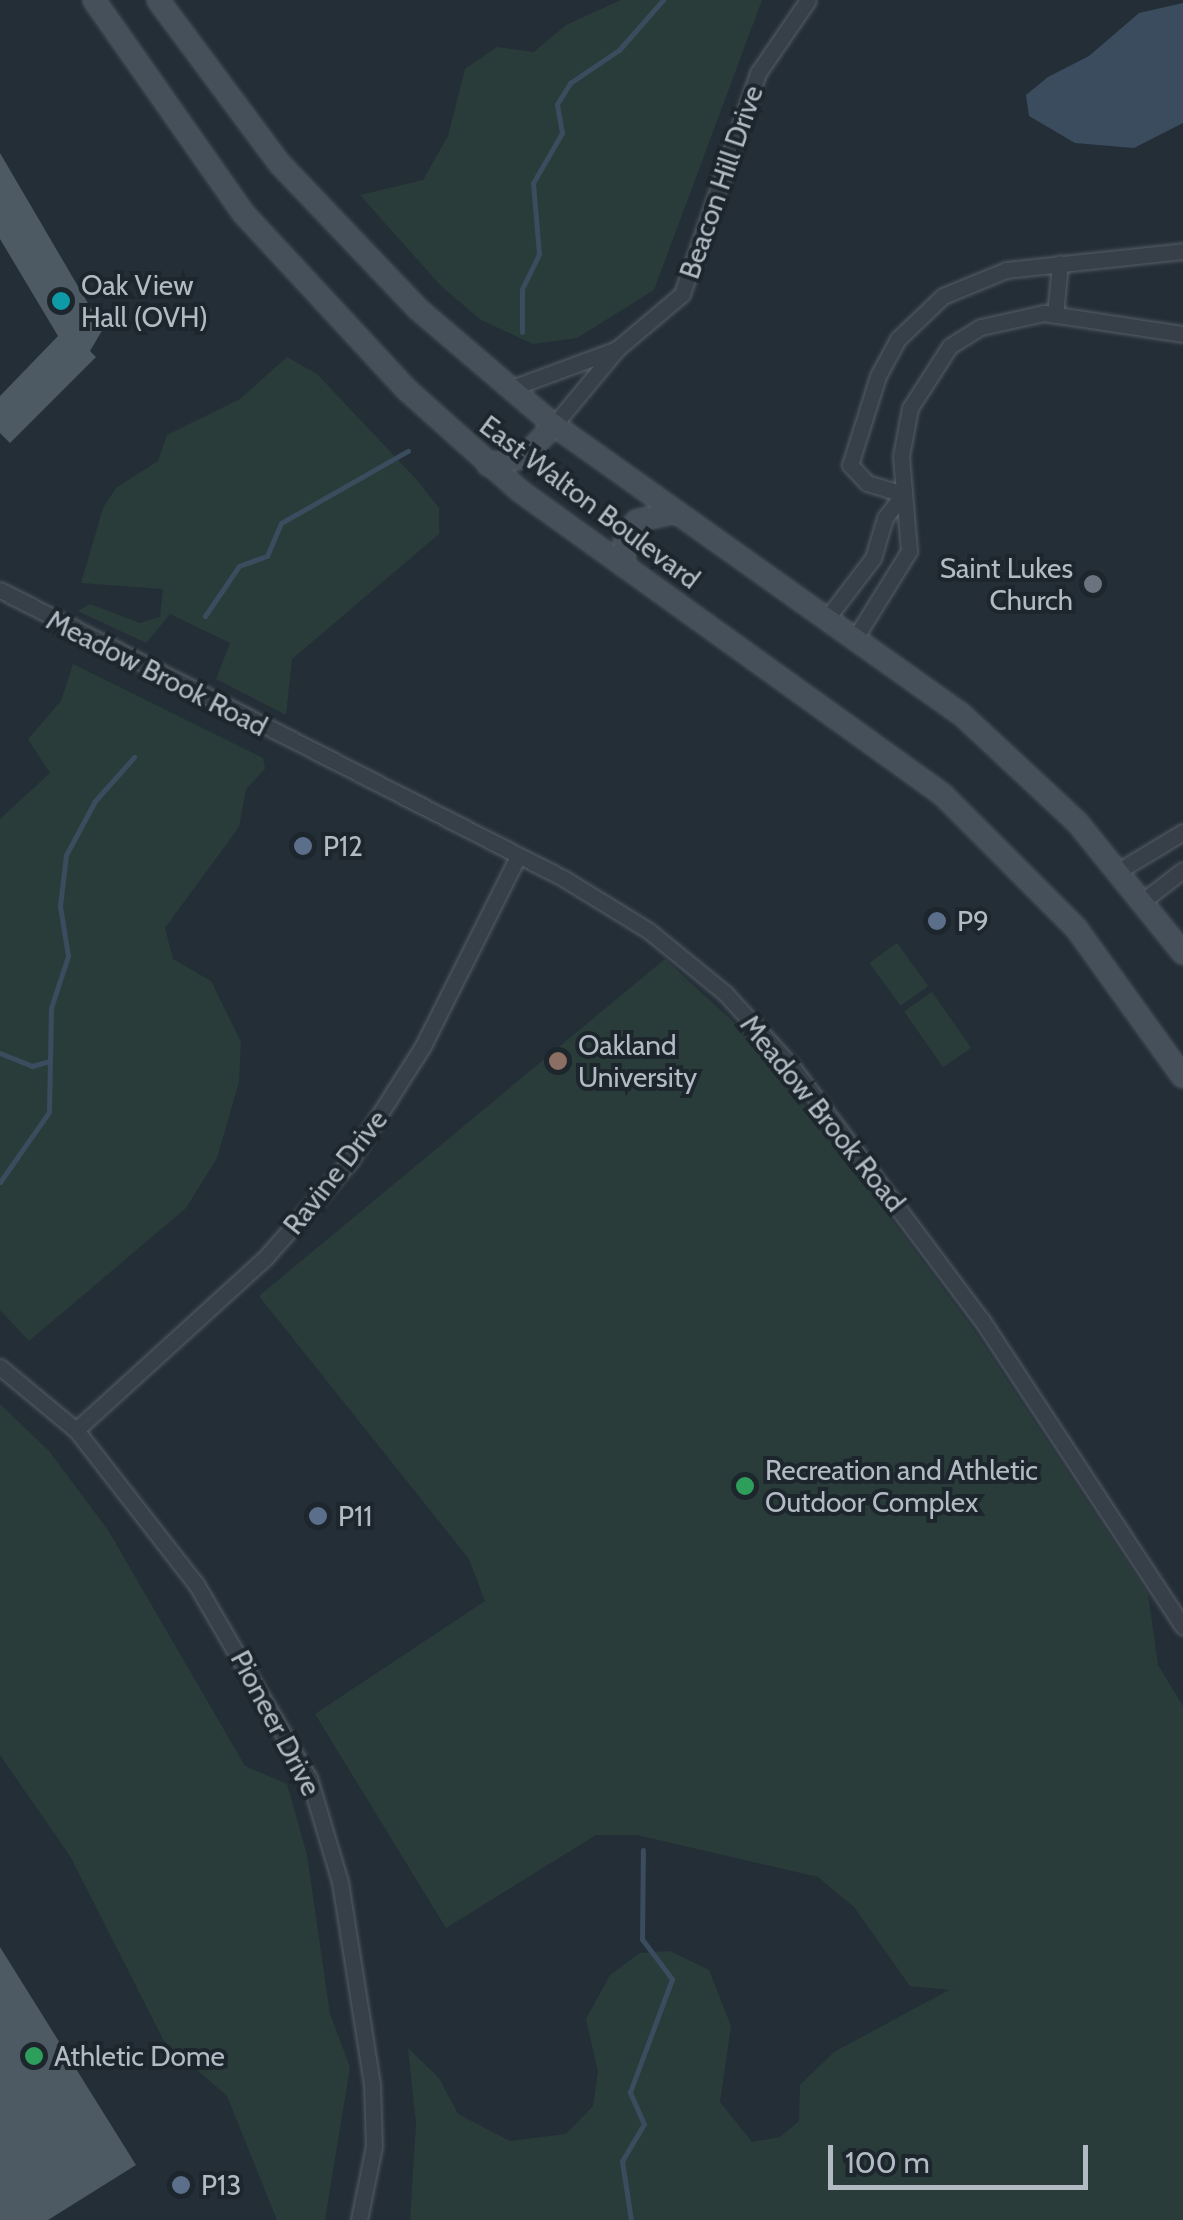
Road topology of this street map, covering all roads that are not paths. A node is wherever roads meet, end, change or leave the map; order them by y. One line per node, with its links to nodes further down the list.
1 (94, 0): 11 (main road, East Walton Boulevard)
2 (158, 0): 9 (main road, East Walton Boulevard)
3 (808, 0): 8 (street, Beacon Hill Drive)
4 (1183, 251): 5 (street)
5 (1060, 264): 6 (street); 12 (street)
6 (1055, 315): 7 (street); 12 (street)
7 (1183, 334)
8 (618, 348): 9 (street, Beacon Hill Drive); 10 (street, Beacon Hill Drive)
9 (509, 389): 10 (main road, East Walton Boulevard)
10 (554, 425): 11 (main road); 13 (main road, East Walton Boulevard)
11 (488, 466): 15 (main road, East Walton Boulevard)
12 (903, 494): 14 (street); 16 (street)
13 (676, 512): 15 (main road); 18 (main road, East Walton Boulevard)
14 (873, 558): 16 (street); 18 (street)
15 (624, 566): 26 (main road, East Walton Boulevard)
16 (896, 572): 19 (street)
17 (0, 590): 21 (street, Meadow Brook Road)
18 (828, 617): 19 (main road, East Walton Boulevard)
19 (856, 635): 22 (main road, East Walton Boulevard)
20 (1183, 832): 22 (street)
21 (518, 856): 28 (street, Ravine Drive); 29 (street, Meadow Brook Road)
22 (1120, 870): 24 (main road, East Walton Boulevard)
23 (1183, 870): 24 (street)
24 (1144, 900): 25 (main road, East Walton Boulevard)
25 (1183, 952)
26 (1179, 1068)
27 (0, 1367): 28 (street, Pioneer Drive)
28 (76, 1430): 31 (street, Pioneer Drive)
29 (1176, 1600): 30 (street, Meadow Brook Road)
30 (1183, 1627)
31 (359, 2220)

